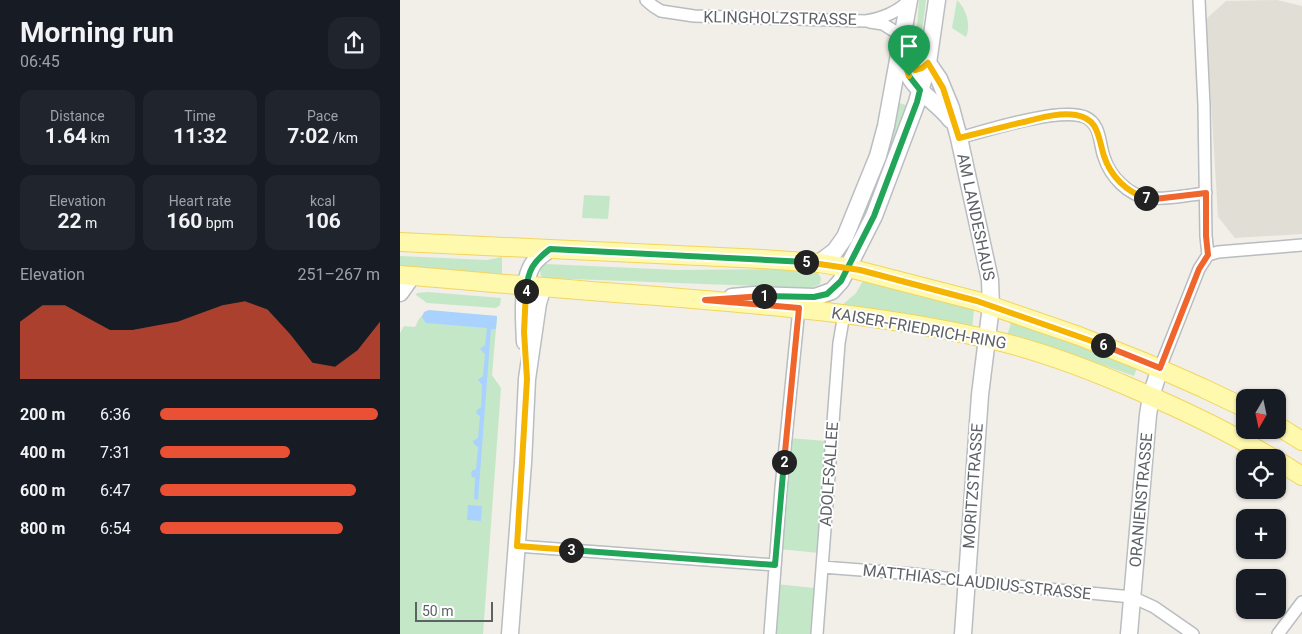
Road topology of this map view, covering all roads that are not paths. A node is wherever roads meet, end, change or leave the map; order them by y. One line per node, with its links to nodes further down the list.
1 (646, 0): 5 (street, KLINGHOLZSTRASSE)
2 (937, 0): 7 (street)
3 (1199, 0): 10 (street)
4 (908, 1): 5 (street, KLINGHOLZSTRASSE); 6 (street)
5 (866, 21): 6 (street, KLINGHOLZSTRASSE)
6 (902, 47): 7 (street); 8 (street, AM LANDESHAUS); 15 (street)
7 (928, 63): 8 (street); 9 (street, AM LANDESHAUS)
8 (920, 90): 9 (street, AM LANDESHAUS); 16 (street)
9 (957, 132): 10 (street); 21 (street, AM LANDESHAUS)
10 (1206, 193): 14 (street)
11 (400, 242): 13 (main road, KAISER-FRIEDRICH-RING)
12 (1302, 245): 14 (street)
13 (550, 249): 15 (main road, KAISER-FRIEDRICH-RING); 18 (street)
14 (1208, 255): 25 (street)
15 (819, 264): 16 (main road, KAISER-FRIEDRICH-RING)
16 (849, 268): 20 (street); 21 (main road, KAISER-FRIEDRICH-RING)
17 (406, 275): 18 (main road, KAISER-FRIEDRICH-RING); 19 (street)
18 (535, 286): 20 (main road, KAISER-FRIEDRICH-RING); 33 (street)
19 (400, 293)
20 (705, 300): 22 (main road, KAISER-FRIEDRICH-RING)
21 (991, 306): 24 (street, AM LANDESHAUS); 25 (main road, KAISER-FRIEDRICH-RING)
22 (799, 308): 23 (main road, KAISER-FRIEDRICH-RING); 34 (street)
23 (844, 314): 24 (main road, KAISER-FRIEDRICH-RING); 35 (street, ADOLFSALLEE)
24 (986, 338): 26 (main road, KAISER-FRIEDRICH-RING); 36 (street, MORITZSTRASSE)
25 (1160, 368): 26 (street, ORANIENSTRASSE); 27 (main road, KAISER-FRIEDRICH-RING)
26 (1151, 396): 30 (main road, KAISER-FRIEDRICH-RING); 37 (street, ORANIENSTRASSE)
27 (1236, 404)
28 (1286, 431): 29 (main road)
29 (1302, 441)
30 (1257, 449)
31 (1286, 466): 32 (main road)
32 (1302, 476)
33 (517, 546): 34 (street); 39 (street)
34 (775, 565): 40 (street)
35 (822, 567): 36 (street, MATTHIAS-CLAUDIUS-STRASSE); 41 (street, ADOLFSALLEE)
36 (967, 581): 37 (street, MATTHIAS-CLAUDIUS-STRASSE); 42 (street, MORITZSTRASSE)
37 (1132, 597): 43 (street, ORANIENSTRASSE); 44 (street, MATTHIAS-CLAUDIUS-STRASSE)
38 (1302, 602): 45 (street)
39 (510, 634)
40 (770, 634)
41 (817, 634)
42 (963, 634)
43 (1129, 634)
44 (1193, 634)
45 (1278, 634)

